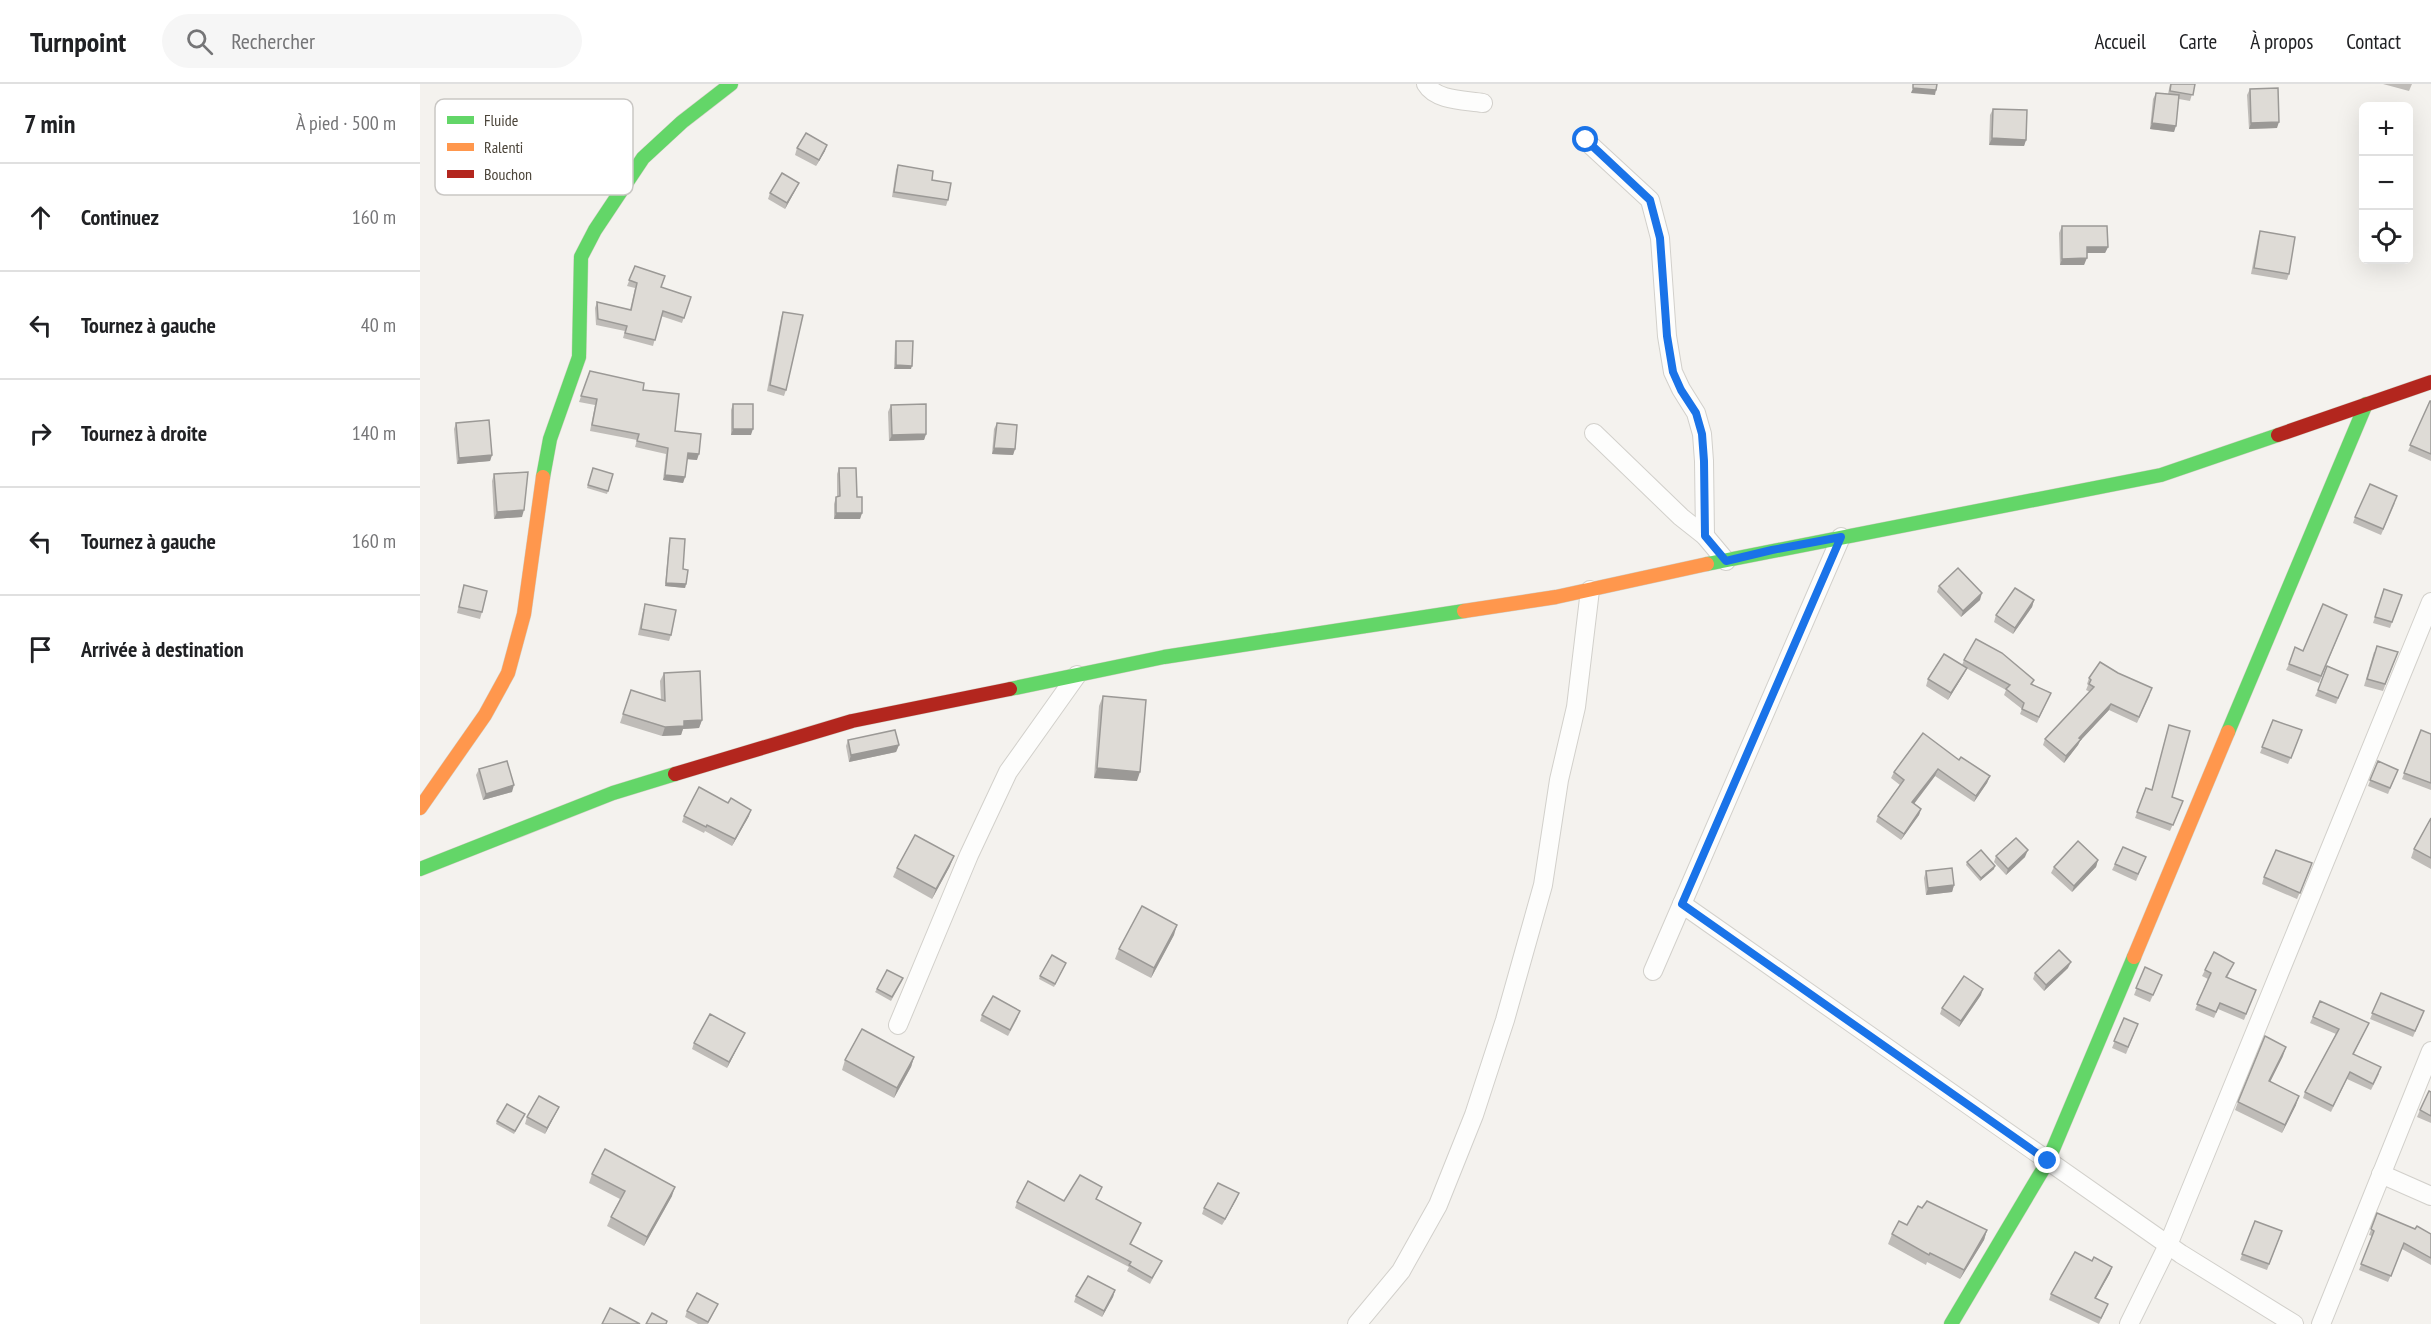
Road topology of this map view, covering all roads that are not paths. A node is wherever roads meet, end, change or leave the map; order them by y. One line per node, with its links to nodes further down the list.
1 (731, 84): 5 (street)
2 (1426, 84): 3 (street)
3 (1483, 103)
4 (1586, 140): 10 (street)
5 (633, 173)
6 (618, 195): 16 (street)
7 (2431, 382): 8 (street)
8 (2366, 404): 11 (street); 22 (street)
9 (1594, 433): 10 (street)
10 (1705, 536): 12 (street)
11 (1841, 537): 12 (street); 18 (street)
12 (1726, 561): 13 (street)
13 (1590, 590): 15 (street); 26 (street)
14 (2431, 602): 25 (street)
15 (1077, 675): 17 (street); 20 (street)
16 (420, 808)
17 (420, 869)
18 (1682, 904): 19 (street); 22 (street)
19 (1653, 972)
20 (898, 1025)
21 (2431, 1051): 23 (street)
22 (2048, 1161): 25 (street); 27 (street)
23 (2381, 1174): 24 (street); 30 (street)
24 (2431, 1196)
25 (2168, 1245): 28 (street); 29 (street)
26 (1357, 1324)
27 (1951, 1324)
28 (2129, 1324)
29 (2294, 1324)
30 (2320, 1324)

